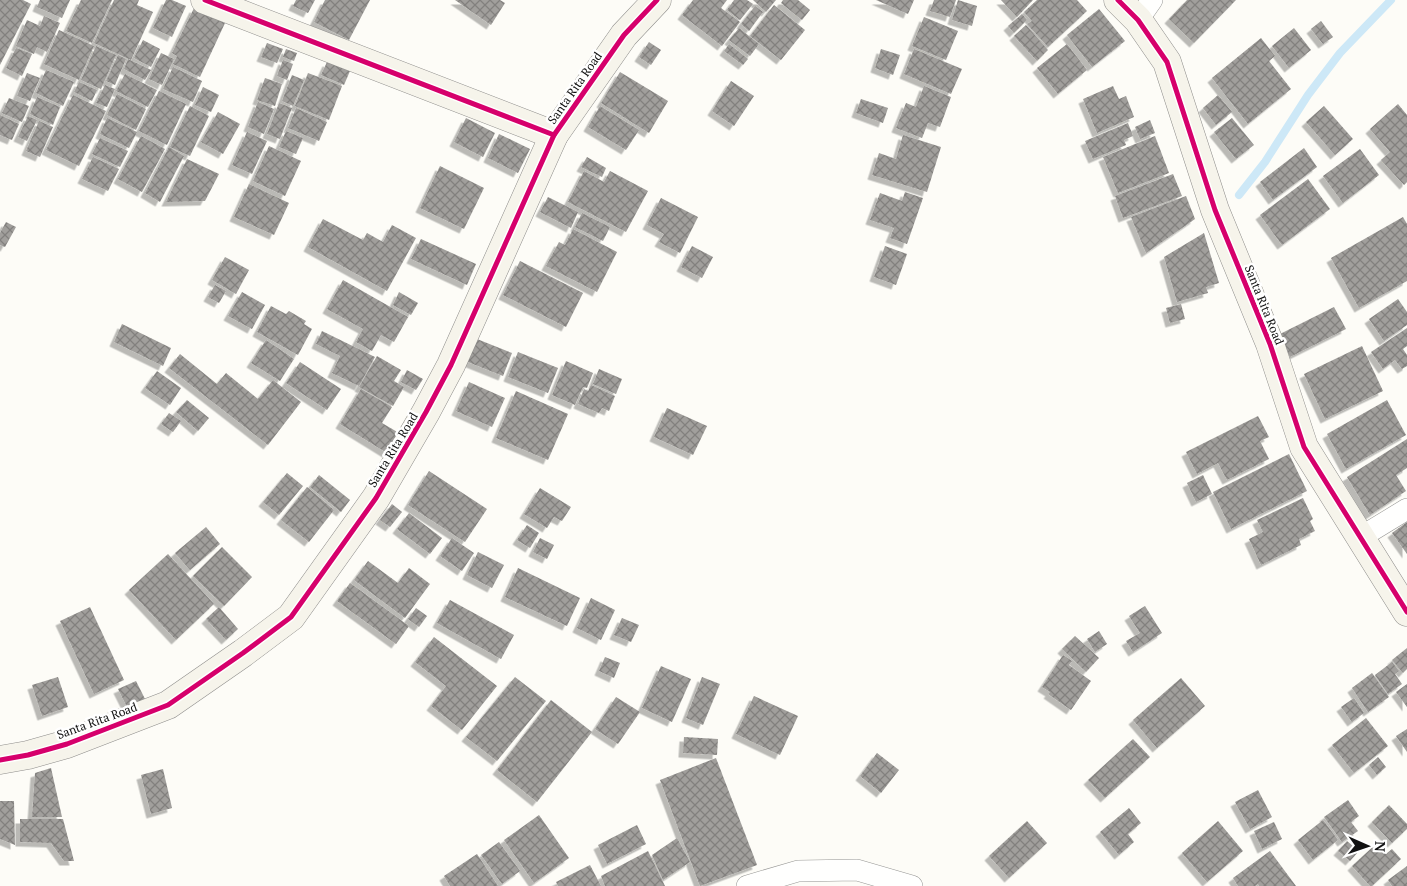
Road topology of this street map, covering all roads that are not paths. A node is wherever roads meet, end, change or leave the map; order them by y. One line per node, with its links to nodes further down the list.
1 (205, 0): 5 (street)
2 (657, 0): 5 (street, Santa Rita Road)
3 (1118, 0): 4 (street, Santa Rita Road)
4 (1145, 10): 7 (street, Santa Rita Road)
5 (554, 135): 9 (street, Santa Rita Road)
6 (1407, 509): 7 (street)
7 (1361, 537): 8 (street, Santa Rita Road)
8 (1407, 612)
9 (0, 760)
10 (747, 886): 11 (street)
11 (912, 886)

